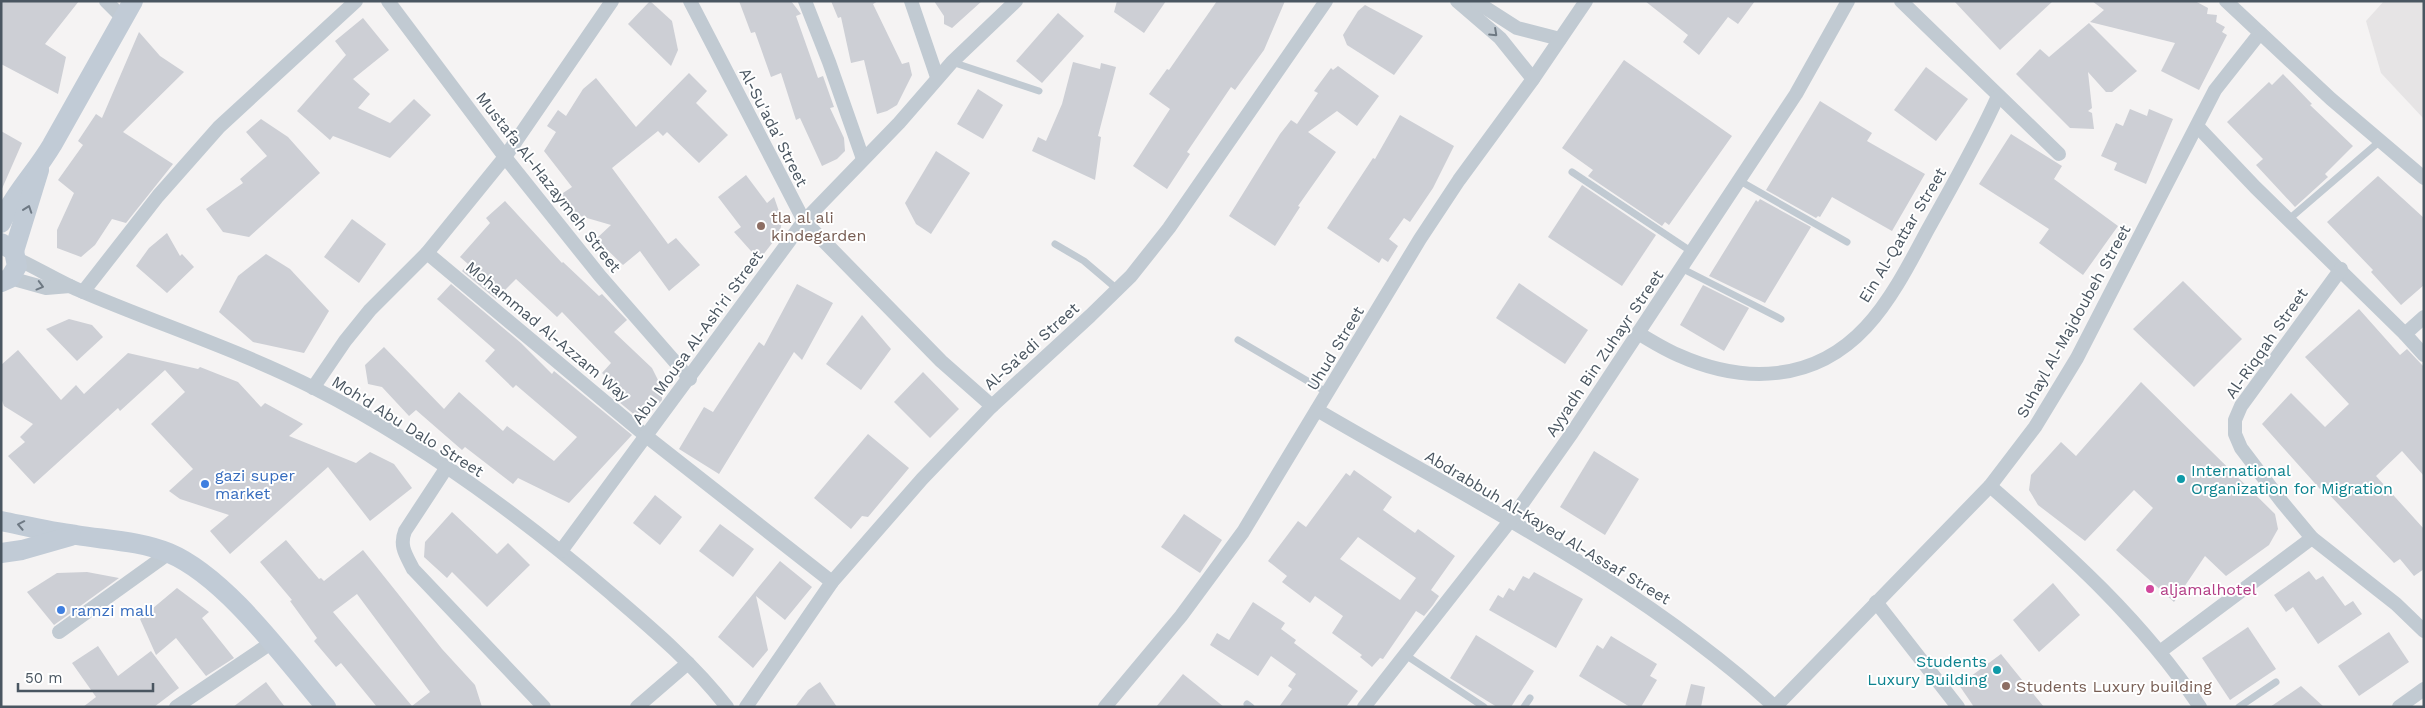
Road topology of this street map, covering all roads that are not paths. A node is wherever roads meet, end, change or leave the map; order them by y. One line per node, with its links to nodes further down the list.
1 (106, 1): 16 (street)
2 (356, 1): 46 (street)
3 (388, 1): 27 (street, Mustafa Al-Hazaymeh Street)
4 (612, 1): 27 (street)
5 (690, 1): 34 (street, Al-Su'ada' Street)
6 (805, 1): 28 (street)
7 (911, 1): 20 (street)
8 (1016, 1): 19 (street, Abu Mousa Al-Ash'ri Street)
9 (1326, 1): 45 (street, Al-Sa'edi Street)
10 (1457, 1): 21 (street, one-way to 21)
11 (1475, 1): 18 (street)
12 (1586, 1): 18 (street, Uhud Street)
13 (1848, 1): 32 (street, Ayyadh Bin Zuhayr Street)
14 (1902, 1): 23 (street)
15 (2226, 1): 17 (street)
16 (128, 10): 29 (street)
17 (2260, 33): 24 (street, Suhayl Al-Majdoubeh Street); 25 (street)
18 (1560, 38): 21 (street, Uhud Street)
19 (952, 62): 20 (street, Abu Mousa Al-Ash'ri Street); 22 (lane)
20 (937, 77): 28 (street, Abu Mousa Al-Ash'ri Street)
21 (1533, 79): 55 (street, Uhud Street)
22 (1039, 91)
23 (1998, 96): 26 (street); 49 (street, Ein Al-Qattar Street)
24 (2197, 126): 33 (street); 60 (street, Suhayl Al-Majdoubeh Street)
25 (2380, 141): 31 (street); 33 (lane)
26 (2059, 154)
27 (505, 158): 39 (street); 53 (street, Mustafa Al-Hazaymeh Street)
28 (863, 159): 34 (street, Abu Mousa Al-Ash'ri Street)
29 (40, 166): 35 (street); 38 (street, one-way to 29)
30 (1572, 172): 40 (lane)
31 (2424, 178)
32 (1740, 181): 36 (lane); 40 (street, Ayyadh Bin Zuhayr Street)
33 (2288, 220): 42 (street)
34 (804, 222): 53 (street, Abu Mousa Al-Ash'ri Street); 56 (street, Al-Su'ada' Street)
35 (1, 223)
36 (1847, 242)
37 (1055, 244): 45 (lane)
38 (11, 251): 43 (street); 44 (street, Moh'd Abu Dalo Street)
39 (427, 253): 54 (street); 58 (street, Mohammad Al-Azzam Way)
40 (1692, 253): 41 (street, Ayyadh Bin Zuhayr Street)
41 (1681, 268): 48 (lane); 49 (street, Ayyadh Bin Zuhayr Street)
42 (2341, 269): 50 (street); 64 (street, Al-Riqqah Street)
43 (4, 283): 44 (street, Moh'd Abu Dalo Street, one-way to 44)
44 (70, 286): 46 (street, Moh'd Abu Dalo Street)
45 (1117, 289): 56 (street, Al-Sa'edi Street)
46 (83, 292): 54 (street, Moh'd Abu Dalo Street)
47 (2424, 316): 50 (street)
48 (1781, 319)
49 (1638, 333): 62 (street, Ayyadh Bin Zuhayr Street)
50 (2405, 334): 52 (street)
51 (1238, 340): 55 (lane)
52 (2424, 355)
53 (690, 379): 58 (street, Abu Mousa Al-Ash'ri Street)
54 (313, 388): 59 (street, Moh'd Abu Dalo Street)
55 (1328, 393): 57 (street, Uhud Street)
56 (992, 406): 68 (street, Al-Sa'edi Street)
57 (1317, 410): 62 (street, Abdrabbuh Al-Kayed Al-Assaf Street); 85 (street, Uhud Street)
58 (646, 436): 65 (street, Abu Mousa Al-Ash'ri Street); 68 (street, Mohammad Al-Azzam Way)
59 (447, 466): 65 (street, Moh'd Abu Dalo Street); 81 (street)
60 (1990, 486): 69 (street, Suhayl Al-Majdoubeh Street); 73 (street)
61 (1, 521): 63 (street, one-way to 61)
62 (1510, 521): 74 (street, Ayyadh Bin Zuhayr Street); 89 (street, Abdrabbuh Al-Kayed Al-Assaf Street)
63 (76, 535): 66 (street); 67 (street)
64 (2312, 538): 70 (street, Al-Riqqah Street); 73 (street)
65 (561, 551): 75 (street, Moh'd Abu Dalo Street)
66 (1, 553)
67 (169, 553): 71 (street); 72 (street)
68 (832, 582): 84 (street, Al-Sa'edi Street)
69 (1876, 602): 89 (street, Suhayl Al-Majdoubeh Street); 90 (street)
70 (2424, 630)
71 (60, 632)
72 (271, 643): 79 (street); 80 (street)
73 (2161, 651): 91 (street)
74 (1404, 653): 86 (street, Ayyadh Bin Zuhayr Street); 87 (lane)
75 (688, 664): 82 (street); 83 (street, Moh'd Abu Dalo Street)
76 (2276, 682): 92 (lane)
77 (2424, 689): 93 (street)
78 (1530, 698): 88 (lane)
79 (176, 707)
80 (326, 707)
81 (544, 707)
82 (637, 707)
83 (727, 707)
84 (746, 707)
85 (1105, 707)
86 (1364, 707)
87 (1484, 707)
88 (1524, 707)
89 (1775, 707)
90 (1958, 707)
91 (2200, 707)
92 (2239, 707)
93 (2399, 707)

